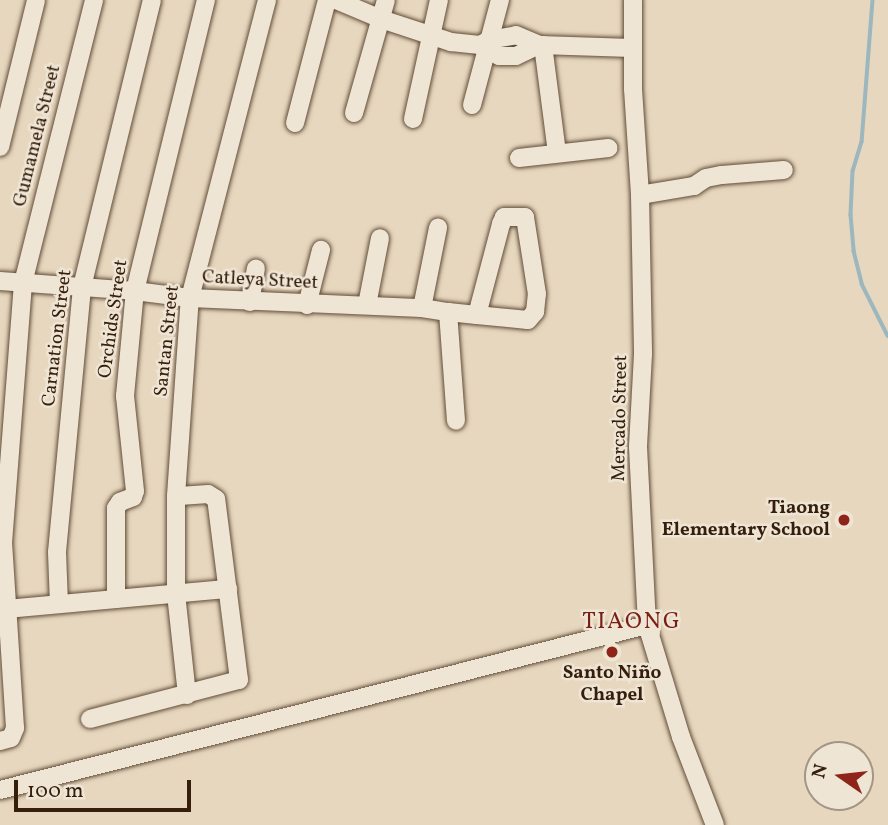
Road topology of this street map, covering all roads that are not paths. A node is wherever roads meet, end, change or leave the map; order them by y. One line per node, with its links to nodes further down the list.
1 (36, 0): 21 (street)
2 (94, 0): 32 (street, Gumamela Street)
3 (152, 0): 33 (street, Carnation Street)
4 (206, 0): 34 (street, Orchids Street)
5 (267, 0): 35 (street, Santan Street)
6 (327, 0): 20 (street)
7 (336, 0): 12 (street)
8 (386, 0): 12 (street)
9 (439, 0): 13 (street)
10 (499, 0): 14 (street)
11 (633, 0): 16 (street, Mercado Street)
12 (381, 19): 13 (street); 18 (street)
13 (430, 35): 14 (street); 19 (street)
14 (485, 45): 15 (street); 17 (street)
15 (541, 45): 16 (street); 23 (street)
16 (632, 48): 26 (street, Mercado Street)
17 (472, 105)
18 (354, 113)
19 (413, 119)
20 (295, 123)
21 (0, 147)
22 (608, 148): 23 (street)
23 (557, 153): 24 (street)
24 (519, 158)
25 (785, 170): 26 (street)
26 (640, 195): 49 (street, Mercado Street)
27 (438, 228): 39 (street)
28 (380, 238): 38 (street)
29 (321, 250): 37 (street)
30 (256, 269): 36 (street)
31 (0, 281): 32 (street, Catleya Street)
32 (23, 283): 33 (street, Catleya Street); 48 (street, Gumamela Street)
33 (82, 287): 34 (street, Catleya Street); 47 (street, Carnation Street)
34 (135, 290): 35 (street, Catleya Street); 46 (street, Orchids Street)
35 (190, 298): 36 (street, Catleya Street); 43 (street, Santan Street)
36 (250, 302): 37 (street, Catleya Street)
37 (307, 305): 38 (street, Catleya Street)
38 (367, 305): 39 (street, Catleya Street)
39 (422, 308): 40 (street, Catleya Street)
40 (448, 312): 41 (street, Catleya Street); 42 (street)
41 (477, 315): 41 (street, Catleya Street)
42 (456, 421)
43 (176, 496): 44 (street); 45 (street, Santan Street)
44 (228, 589): 45 (street); 51 (street)
45 (176, 594): 46 (street); 51 (street, Santan Street)
46 (116, 599): 47 (street)
47 (59, 604): 48 (street)
48 (7, 609): 50 (street, Gumamela Street)
49 (647, 625): 54 (street); 55 (street, Mercado Street)
50 (4, 640): 53 (street, Gumamela Street)
51 (187, 695): 52 (street)
52 (90, 719)
53 (0, 741)
54 (0, 790)
55 (715, 825)

